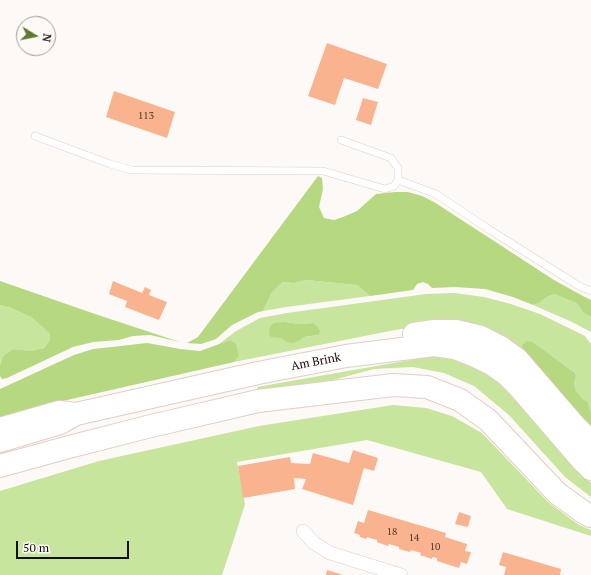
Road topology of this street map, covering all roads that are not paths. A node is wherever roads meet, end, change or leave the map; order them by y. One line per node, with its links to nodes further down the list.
1 (35, 136): 3 (lane)
2 (341, 140): 3 (lane)
3 (398, 180): 4 (lane)
4 (591, 291)
5 (346, 356): 6 (highway, Am Brink); 9 (highway); 11 (highway, Am Brink)
6 (76, 414): 7 (highway); 8 (highway, Am Brink)
7 (0, 428)
8 (0, 441)
9 (591, 442)
10 (0, 466): 12 (highway)
11 (591, 469)
12 (591, 516)
13 (303, 531): 14 (street)
14 (401, 575)

